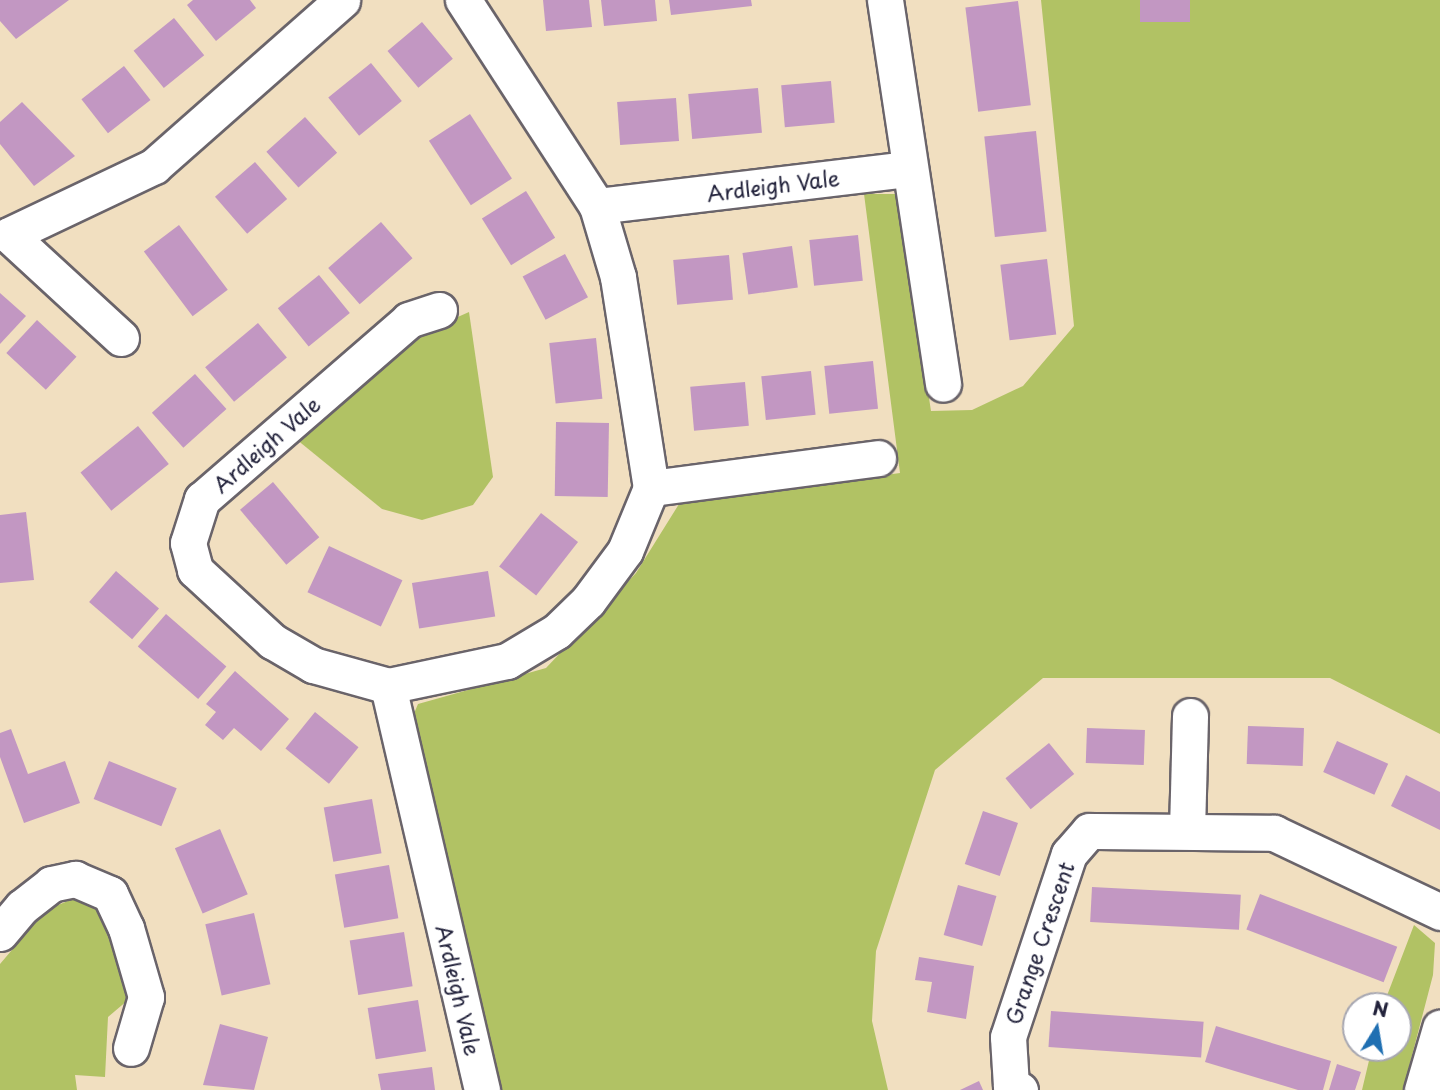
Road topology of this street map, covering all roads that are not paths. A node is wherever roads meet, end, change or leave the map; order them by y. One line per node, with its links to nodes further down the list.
1 (342, 0): 6 (street)
2 (463, 0): 5 (street)
3 (885, 0): 4 (street)
4 (908, 170): 5 (street, Ardleigh Vale); 9 (street)
5 (597, 206): 11 (street)
6 (5, 230): 8 (street)
7 (439, 310): 12 (street, Ardleigh Vale)
8 (121, 338)
9 (943, 384)
10 (878, 458): 11 (street)
11 (651, 488): 12 (street, Ardleigh Vale)
12 (388, 685): 19 (street, Ardleigh Vale)
13 (1190, 716): 14 (street)
14 (1187, 831): 15 (street, Grange Crescent); 20 (street, Grange Crescent)
15 (1440, 912)
16 (0, 933): 18 (street)
17 (1440, 1028): 21 (street)
18 (131, 1048)
19 (482, 1090)
20 (1020, 1090)
21 (1422, 1090)

